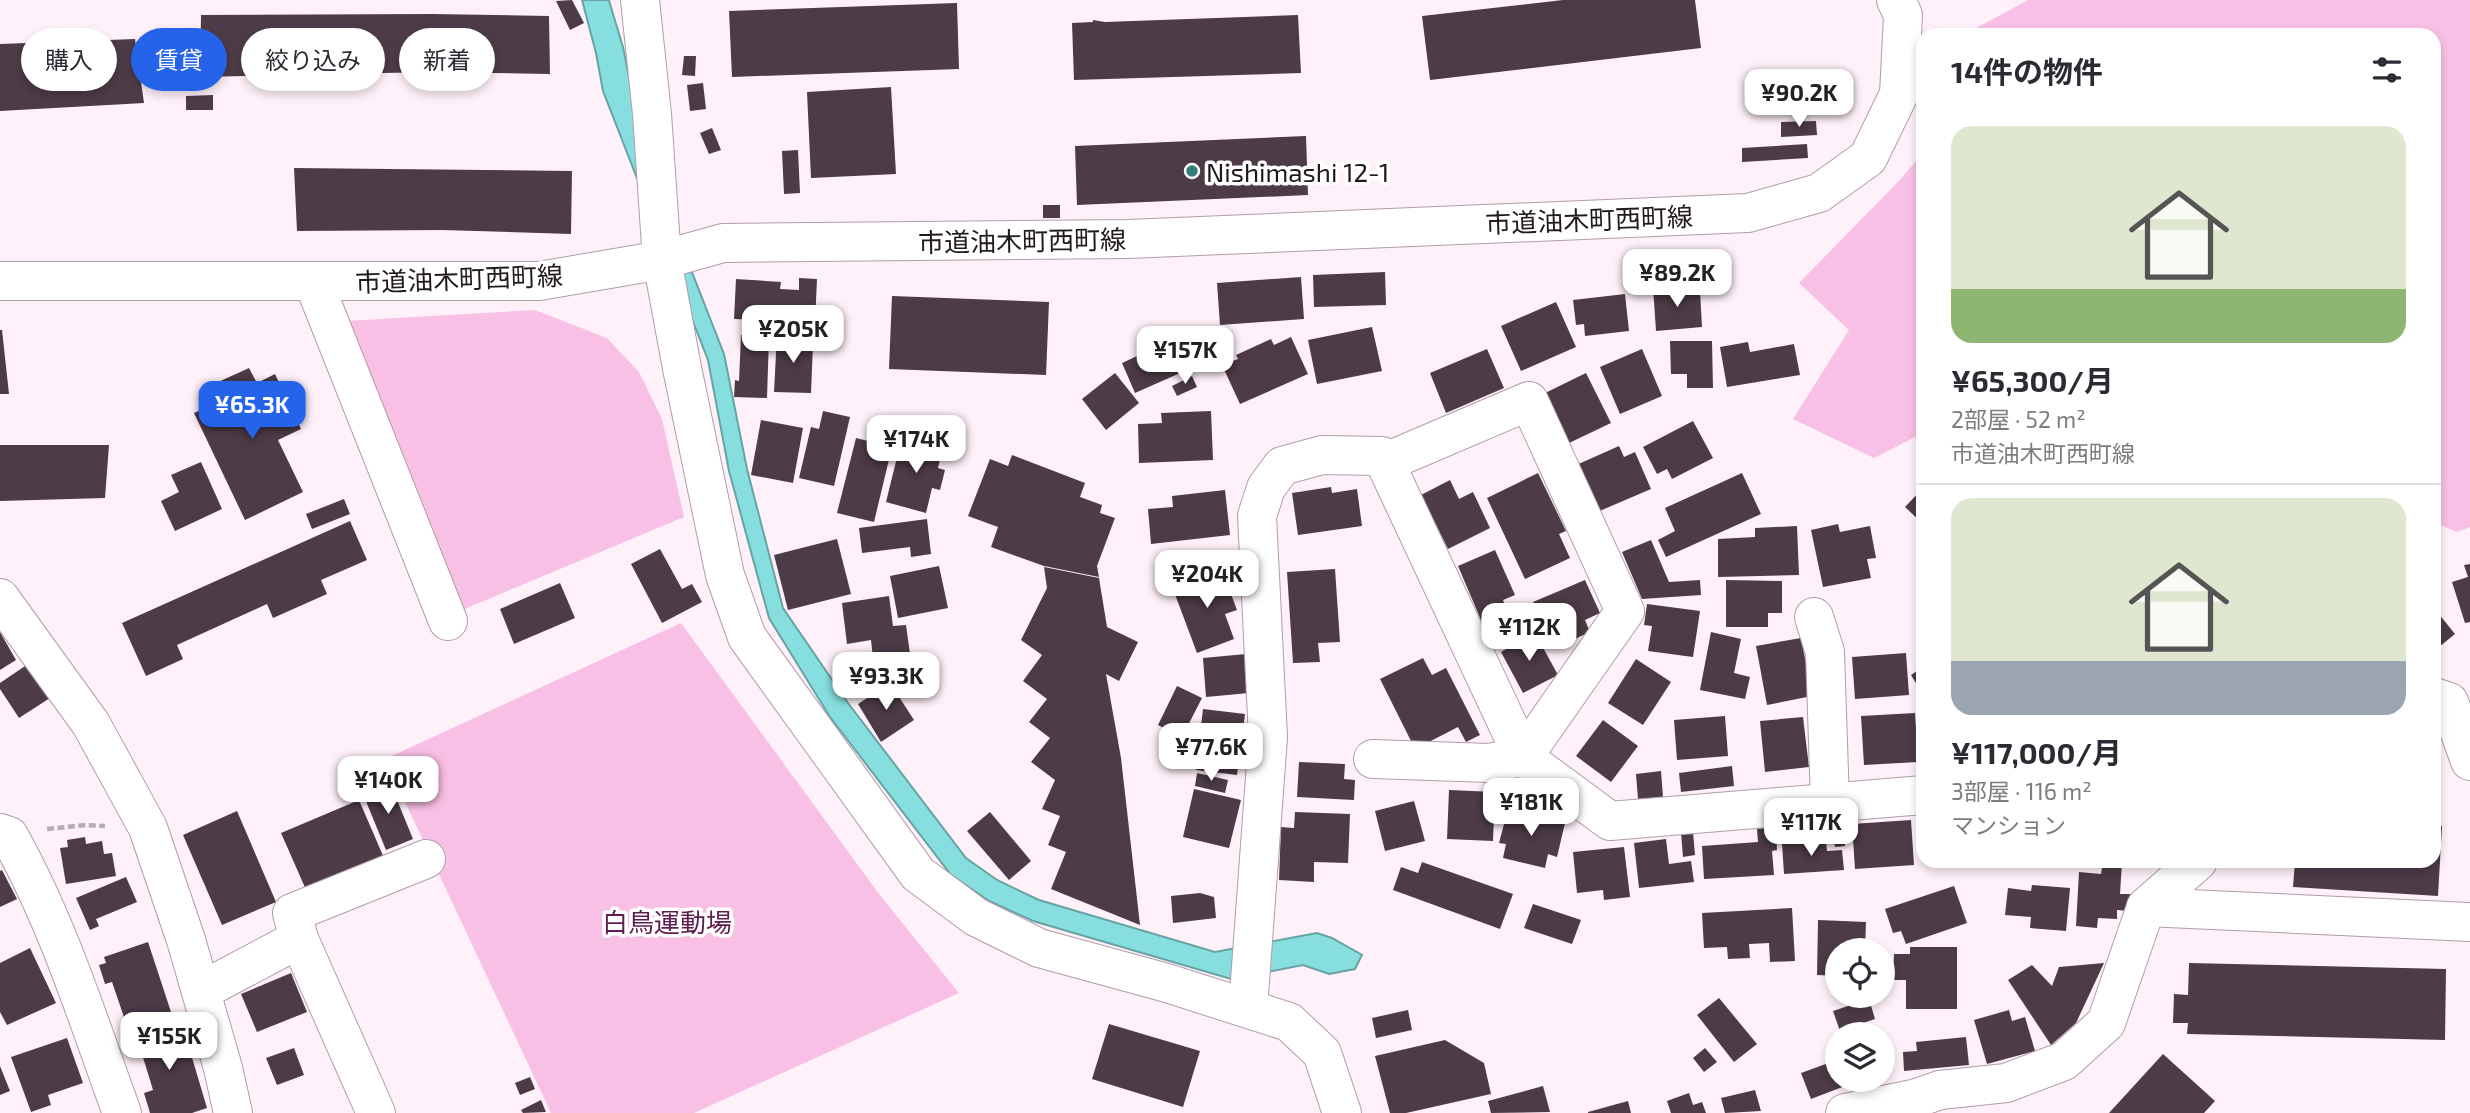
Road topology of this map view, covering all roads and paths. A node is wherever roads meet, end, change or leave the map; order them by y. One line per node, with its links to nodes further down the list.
1 (640, 0): 3 (street)
2 (1896, 0): 3 (street, 市道油木町西町線)
3 (662, 260): 5 (street, 市道油木町西町線); 24 (street)
4 (0, 281): 5 (street, 市道油木町西町線)
5 (313, 282): 9 (street)
6 (1385, 462): 11 (street); 11 (street); 24 (street)
7 (0, 598): 16 (street)
8 (1814, 617): 15 (street)
9 (448, 621)
10 (2441, 699): 13 (street)
11 (1523, 757): 12 (street); 15 (street)
12 (1373, 759)
13 (2470, 761)
14 (1916, 796): 15 (street)
15 (1830, 803)
16 (148, 828): 17 (path); 23 (street)
17 (4, 835): 26 (street)
18 (426, 859): 22 (street)
19 (2190, 868): 20 (street)
20 (2146, 907): 21 (street); 25 (street)
21 (2470, 922)
22 (299, 939): 23 (street); 28 (street)
23 (201, 991): 27 (street)
24 (1248, 1008): 29 (street)
25 (1950, 1101): 30 (street)
26 (122, 1113)
27 (233, 1113)
28 (376, 1113)
29 (1342, 1113)
30 (1844, 1113)

